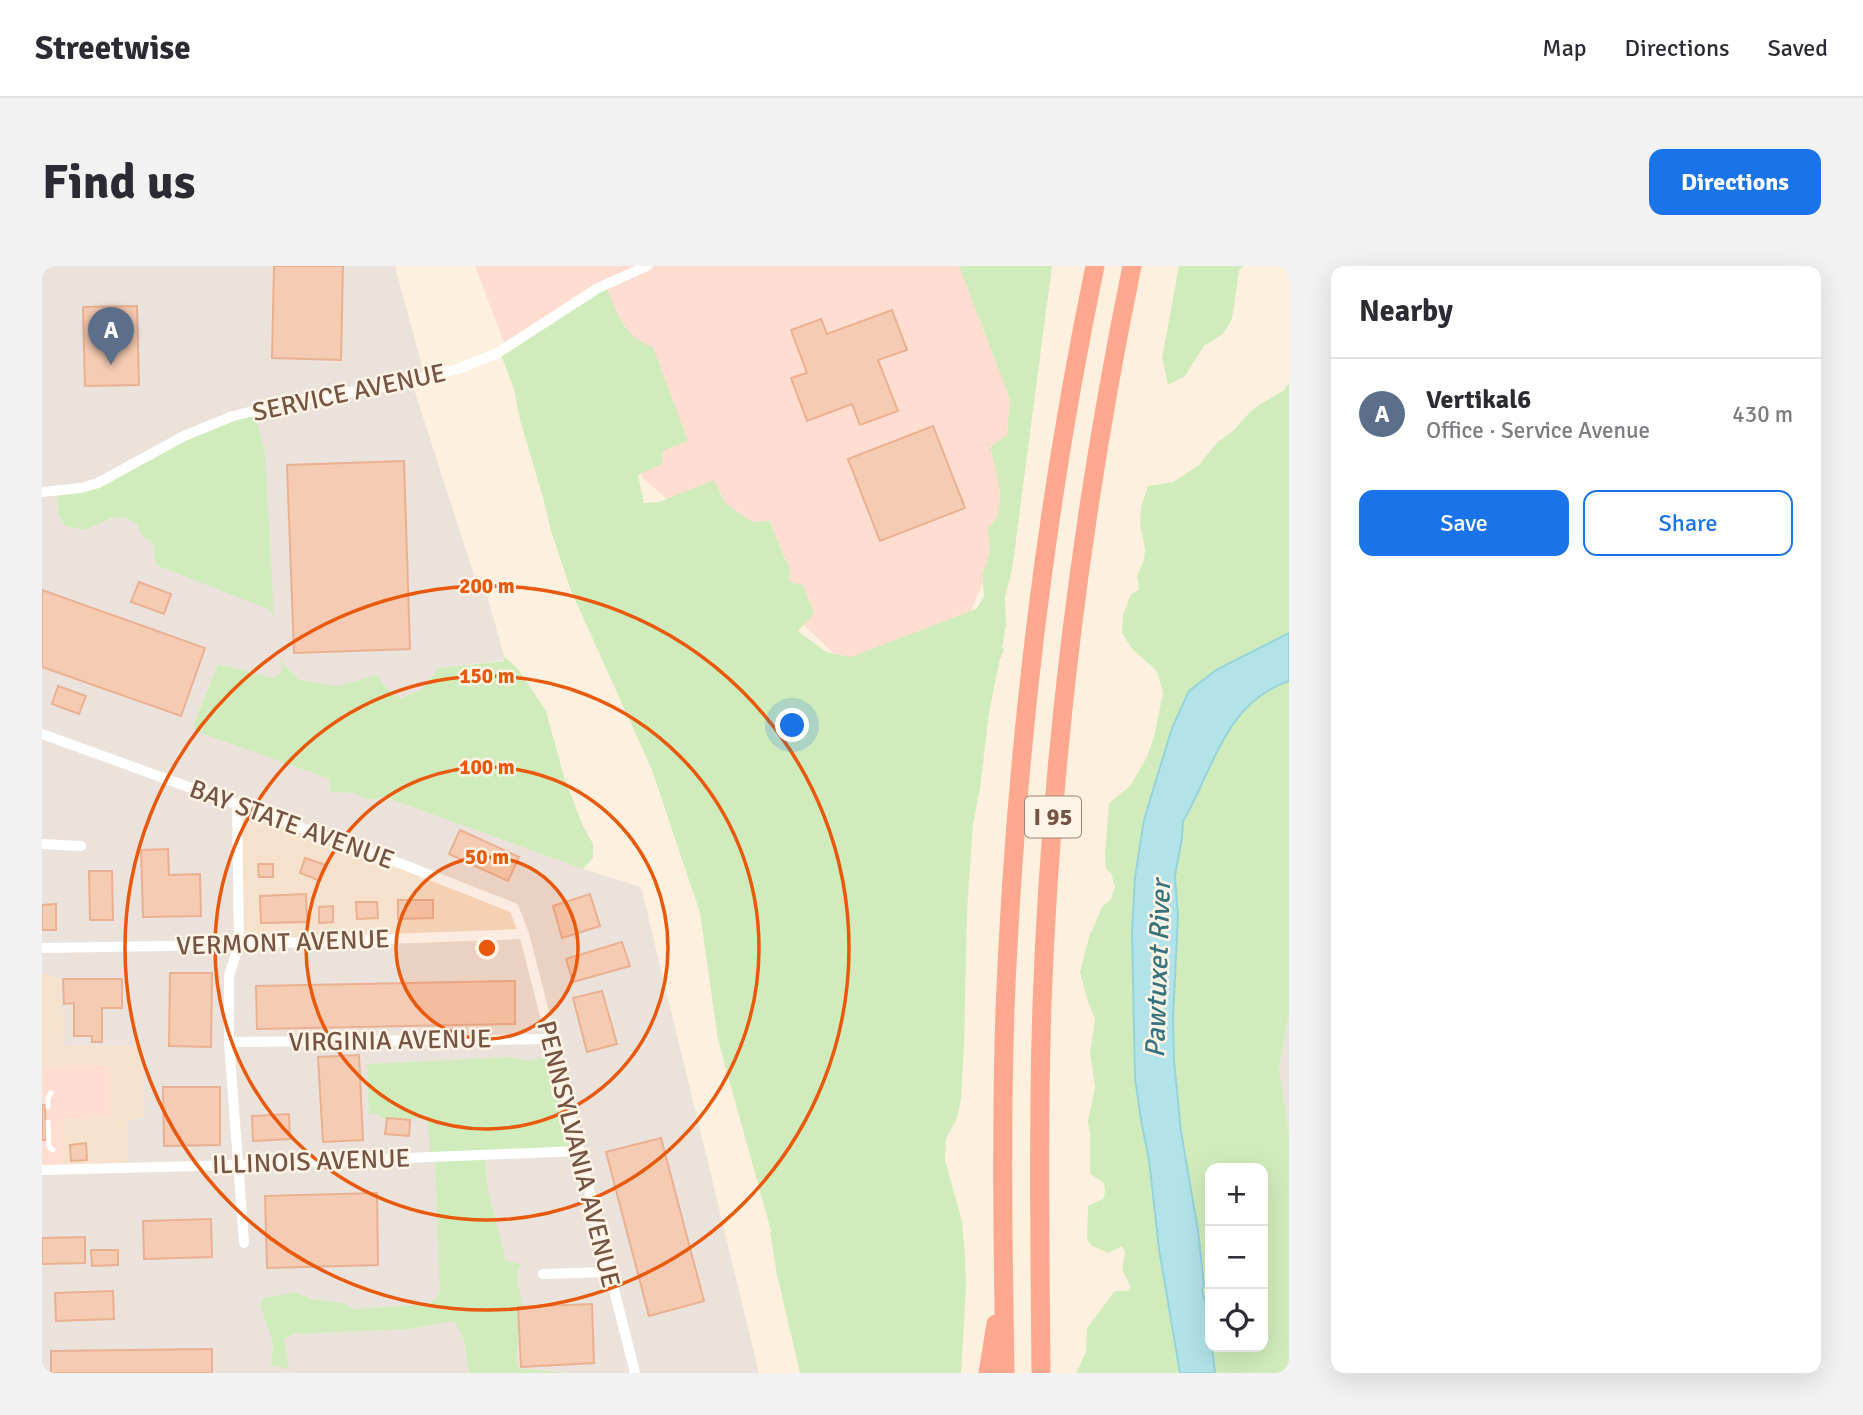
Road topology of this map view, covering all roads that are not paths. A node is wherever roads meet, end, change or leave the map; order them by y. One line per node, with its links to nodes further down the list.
1 (647, 266): 4 (street, SERVICE AVENUE)
2 (1095, 266): 24 (highway, I 95)
3 (1132, 266): 28 (highway, I 95)
4 (42, 492)
5 (42, 734): 6 (street, BAY STATE AVENUE)
6 (237, 804): 9 (street, BAY STATE AVENUE); 10 (street)
7 (42, 844): 8 (street)
8 (81, 846)
9 (524, 934): 10 (street, VERMONT AVENUE); 12 (street, PENNSYLVANIA AVENUE)
10 (239, 944): 11 (street, VERMONT AVENUE); 13 (street)
11 (42, 948)
12 (551, 1039): 13 (street, VIRGINIA AVENUE); 18 (street, PENNSYLVANIA AVENUE)
13 (229, 1042): 19 (street)
14 (51, 1093): 15 (lane)
15 (48, 1107)
16 (48, 1122): 17 (lane)
17 (53, 1150)
18 (579, 1151): 19 (street, ILLINOIS AVENUE); 22 (street, PENNSYLVANIA AVENUE)
19 (238, 1165): 20 (street, ILLINOIS AVENUE); 21 (street)
20 (42, 1170)
21 (244, 1243)
22 (610, 1272): 23 (street); 25 (street, PENNSYLVANIA AVENUE)
23 (543, 1274)
24 (1004, 1278): 26 (highway); 27 (highway, I 95)
25 (635, 1373)
26 (988, 1373)
27 (1005, 1373)
28 (1041, 1373)

